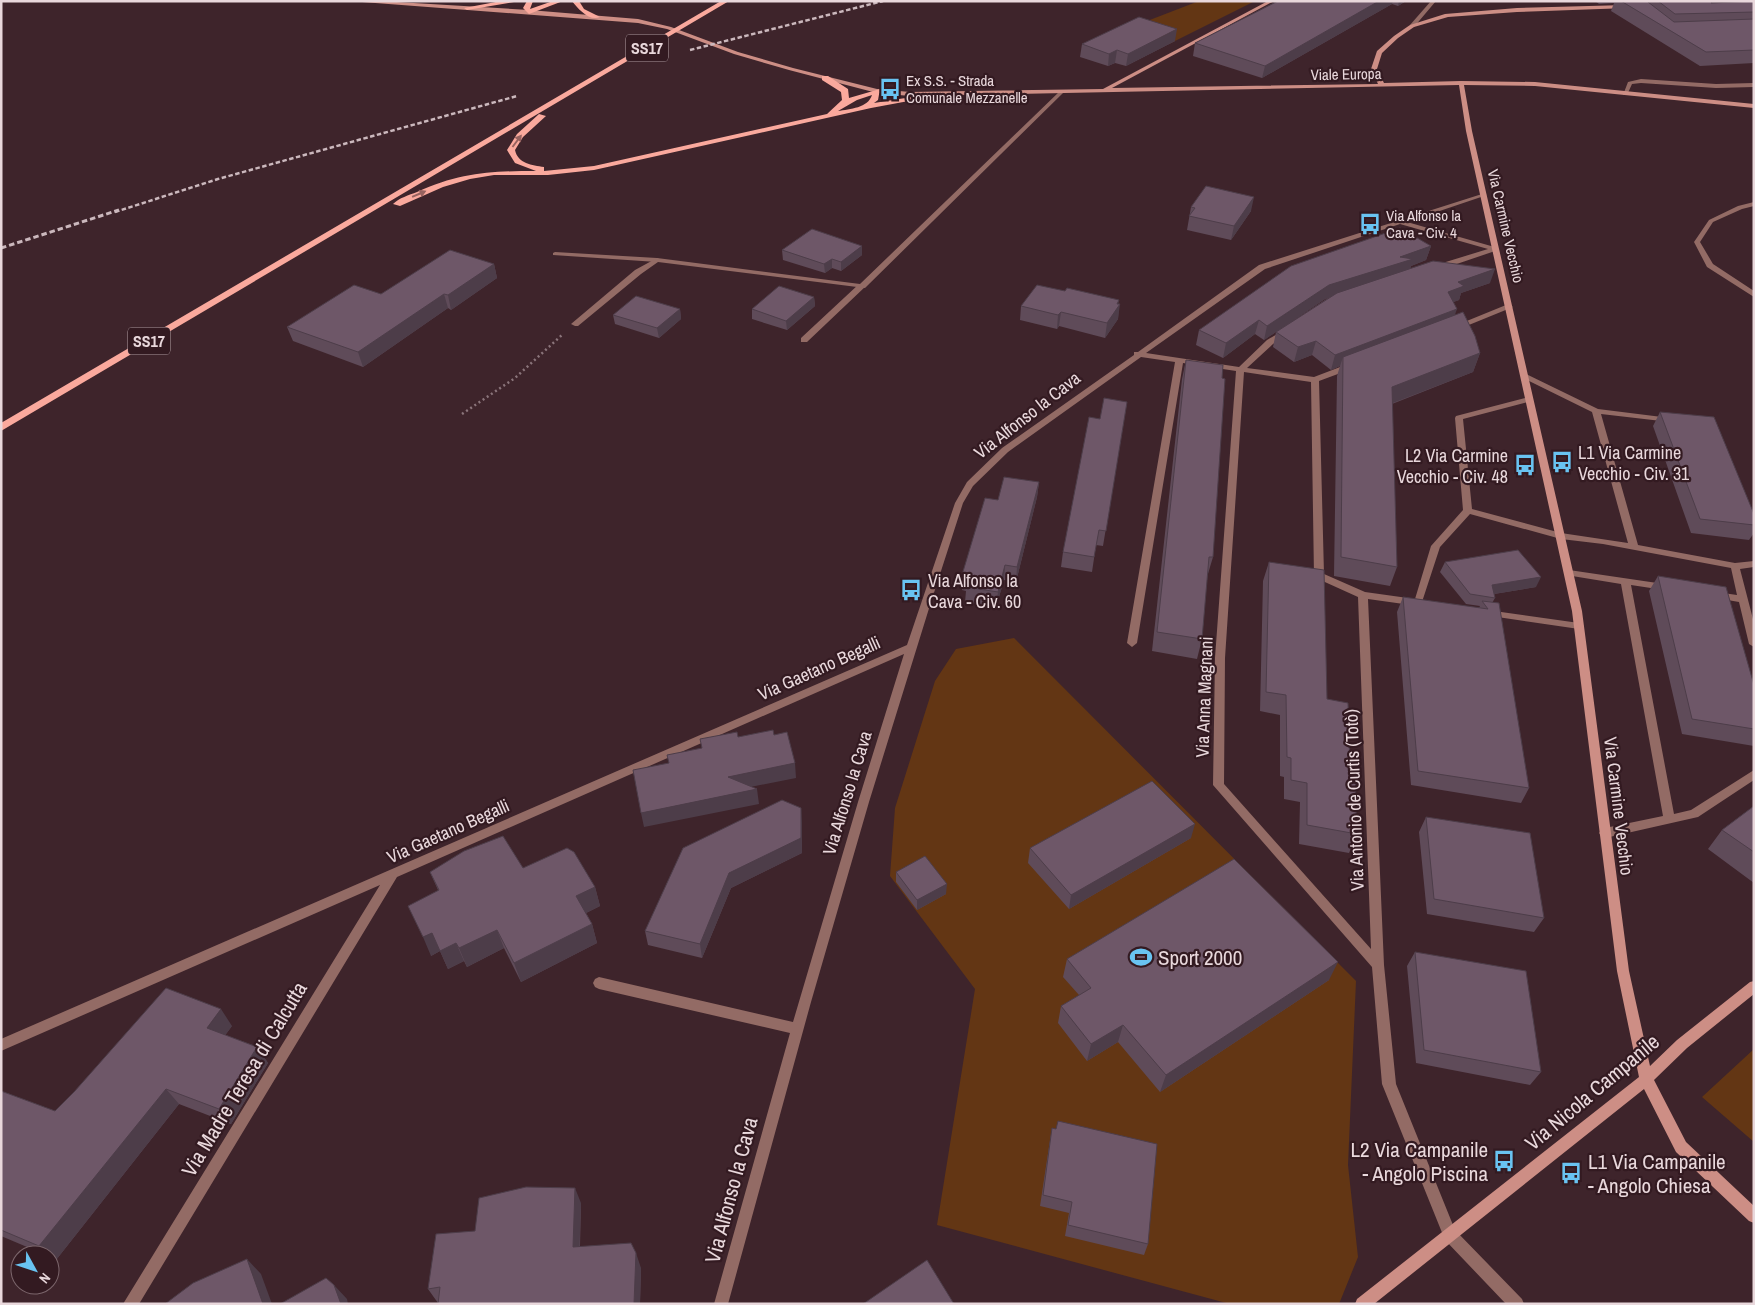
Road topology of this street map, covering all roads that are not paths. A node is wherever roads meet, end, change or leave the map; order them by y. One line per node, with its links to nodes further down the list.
1 (351, 1): 11 (street, Viale Europa)
2 (517, 1): 11 (main road)
3 (530, 1): 13 (main road)
4 (560, 1): 13 (main road)
5 (575, 1): 14 (main road)
6 (1272, 1): 21 (street)
7 (1434, 1): 15 (street)
8 (1530, 1): 12 (street)
9 (724, 2): 25 (main road, SS17)
10 (1637, 6): 12 (street)
11 (467, 8): 13 (street, Viale Europa)
12 (1517, 10): 15 (street)
13 (528, 12): 14 (street, Viale Europa)
14 (597, 17): 16 (street, Viale Europa)
15 (1412, 26): 19 (street)
16 (825, 78): 20 (street, Viale Europa); 26 (main road)
17 (1461, 83): 19 (street, Viale Europa); 23 (street, Viale Europa); 31 (street, Via Carmine Vecchio)
18 (1754, 85): 23 (street)
19 (1382, 86): 21 (street, Viale Europa)
20 (877, 91): 24 (street, Viale Europa); 26 (main road); 28 (main road)
21 (1102, 92): 22 (street, Viale Europa)
22 (1060, 93): 24 (street, Viale Europa); 39 (street)
23 (1625, 94): 27 (street, Viale Europa)
24 (938, 95): 28 (main road)
25 (560, 100): 30 (main road, one-way to 25); 35 (main road, SS17)
26 (842, 105): 29 (main road)
27 (1754, 106)
28 (858, 109): 29 (main road)
29 (818, 118): 30 (main road)
30 (557, 172): 35 (main road, one-way to 30)
31 (1484, 195): 33 (street, Via Alfonso la Cava); 34 (street, Via Carmine Vecchio)
32 (1754, 204): 40 (street)
33 (1399, 222): 34 (street); 46 (street, Via Alfonso la Cava)
34 (1496, 249): 38 (street); 41 (street, Via Carmine Vecchio)
35 (297, 254): 55 (main road, SS17)
36 (555, 254): 37 (street)
37 (657, 260): 39 (street); 42 (street)
38 (1431, 270)
39 (862, 286): 45 (street)
40 (1754, 295)
41 (1509, 307): 44 (street); 50 (street, Via Carmine Vecchio)
42 (575, 324)
43 (1292, 327): 49 (street)
44 (1444, 331)
45 (804, 340)
46 (1137, 354): 47 (street); 71 (street, Via Alfonso la Cava)
47 (1179, 361): 49 (street); 69 (street)
48 (1361, 362): 51 (street)
49 (1240, 370): 51 (street); 76 (street, Via Anna Magnani)
50 (1524, 375): 52 (street, Via Carmine Vecchio); 53 (street)
51 (1315, 380): 65 (street)
52 (1529, 399): 56 (street); 57 (street, Via Carmine Vecchio)
53 (1596, 411): 54 (street); 58 (street)
54 (1684, 422)
55 (1, 428)
56 (1468, 511): 57 (street); 65 (street)
57 (1561, 536): 58 (street); 61 (street, Via Carmine Vecchio)
58 (1634, 546): 60 (street)
59 (1754, 564): 60 (street)
60 (1735, 566): 66 (street)
61 (1569, 573): 62 (street); 68 (street, Via Carmine Vecchio)
62 (1625, 581): 63 (street); 73 (street)
63 (1674, 589)
64 (1704, 593): 66 (street)
65 (1363, 594): 76 (street, Via Antonio de Curtis (Totò))
66 (1743, 599): 70 (street)
67 (1475, 611): 68 (street)
68 (1579, 626): 74 (street, Via Carmine Vecchio)
69 (1132, 643)
70 (1754, 644)
71 (909, 648): 75 (street, Via Gaetano Begalli); 79 (street, Via Alfonso la Cava)
72 (1754, 774): 73 (street)
73 (1669, 819): 74 (street)
74 (1605, 834): 81 (street, Via Carmine Vecchio)
75 (392, 874): 80 (street, Via Gaetano Begalli); 84 (street, Via Madre Teresa di Calcutta)
76 (1378, 965): 83 (street, Via Antonio de Curtis (Totò))
77 (599, 983): 79 (street)
78 (1754, 986): 81 (street, Via Nicola Campanile)
79 (797, 1029): 85 (street, Via Alfonso la Cava)
80 (1, 1045)
81 (1646, 1079): 82 (street, Via Carmine Vecchio); 83 (street, Via Nicola Campanile)
82 (1754, 1216)
83 (1450, 1235): 86 (street, Via Nicola Campanile); 87 (street)
84 (130, 1304)
85 (721, 1304)
86 (1362, 1304)
87 (1517, 1304)

